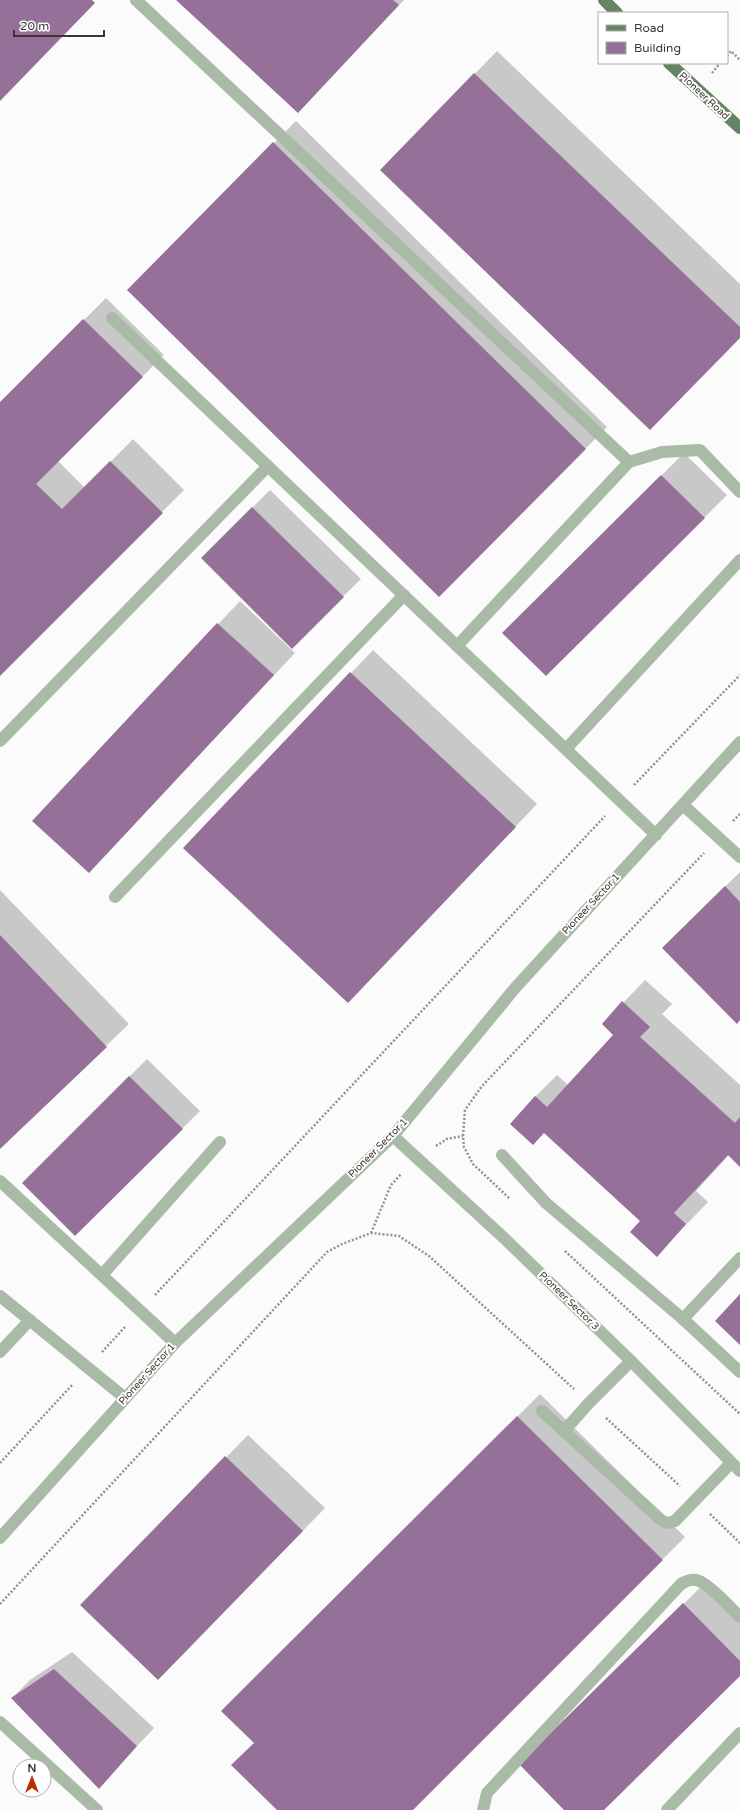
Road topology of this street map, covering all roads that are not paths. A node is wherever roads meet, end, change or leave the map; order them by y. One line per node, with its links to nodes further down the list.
1 (136, 0): 7 (street)
2 (604, 0): 3 (main road)
3 (617, 12)
4 (670, 64): 5 (main road, Pioneer Road)
5 (740, 128)
6 (112, 318): 8 (street)
7 (629, 462): 9 (street); 12 (street)
8 (268, 466): 11 (street); 13 (street)
9 (740, 492)
10 (740, 560): 15 (street)
11 (404, 595): 12 (street); 19 (street)
12 (457, 646): 15 (street)
13 (0, 741)
14 (740, 742): 16 (street, Pioneer Sector 1)
15 (566, 749): 17 (street)
16 (683, 805): 17 (street, Pioneer Sector 1); 18 (street)
17 (656, 835): 20 (street, Pioneer Sector 1)
18 (740, 857)
19 (115, 897)
20 (392, 1136): 29 (street, Pioneer Sector 1); 31 (street, Pioneer Sector 3)
21 (220, 1142): 25 (street)
22 (502, 1155): 27 (street)
23 (0, 1181): 25 (street)
24 (740, 1258): 27 (street)
25 (102, 1275): 29 (street)
26 (0, 1296): 28 (street)
27 (683, 1319): 32 (street)
28 (30, 1320): 30 (street); 33 (street)
29 (175, 1343): 33 (street, Pioneer Sector 1)
30 (0, 1352)
31 (631, 1361): 35 (street); 36 (street, Pioneer Sector 3)
32 (740, 1372)
33 (125, 1398): 37 (street, Pioneer Sector 1)
34 (542, 1411): 35 (street)
35 (564, 1431): 36 (street)
36 (736, 1467)
37 (0, 1538)
38 (740, 1617): 42 (street)
39 (0, 1722): 41 (street)
40 (740, 1733): 43 (street)
41 (97, 1810)
42 (483, 1810)
43 (667, 1810)

